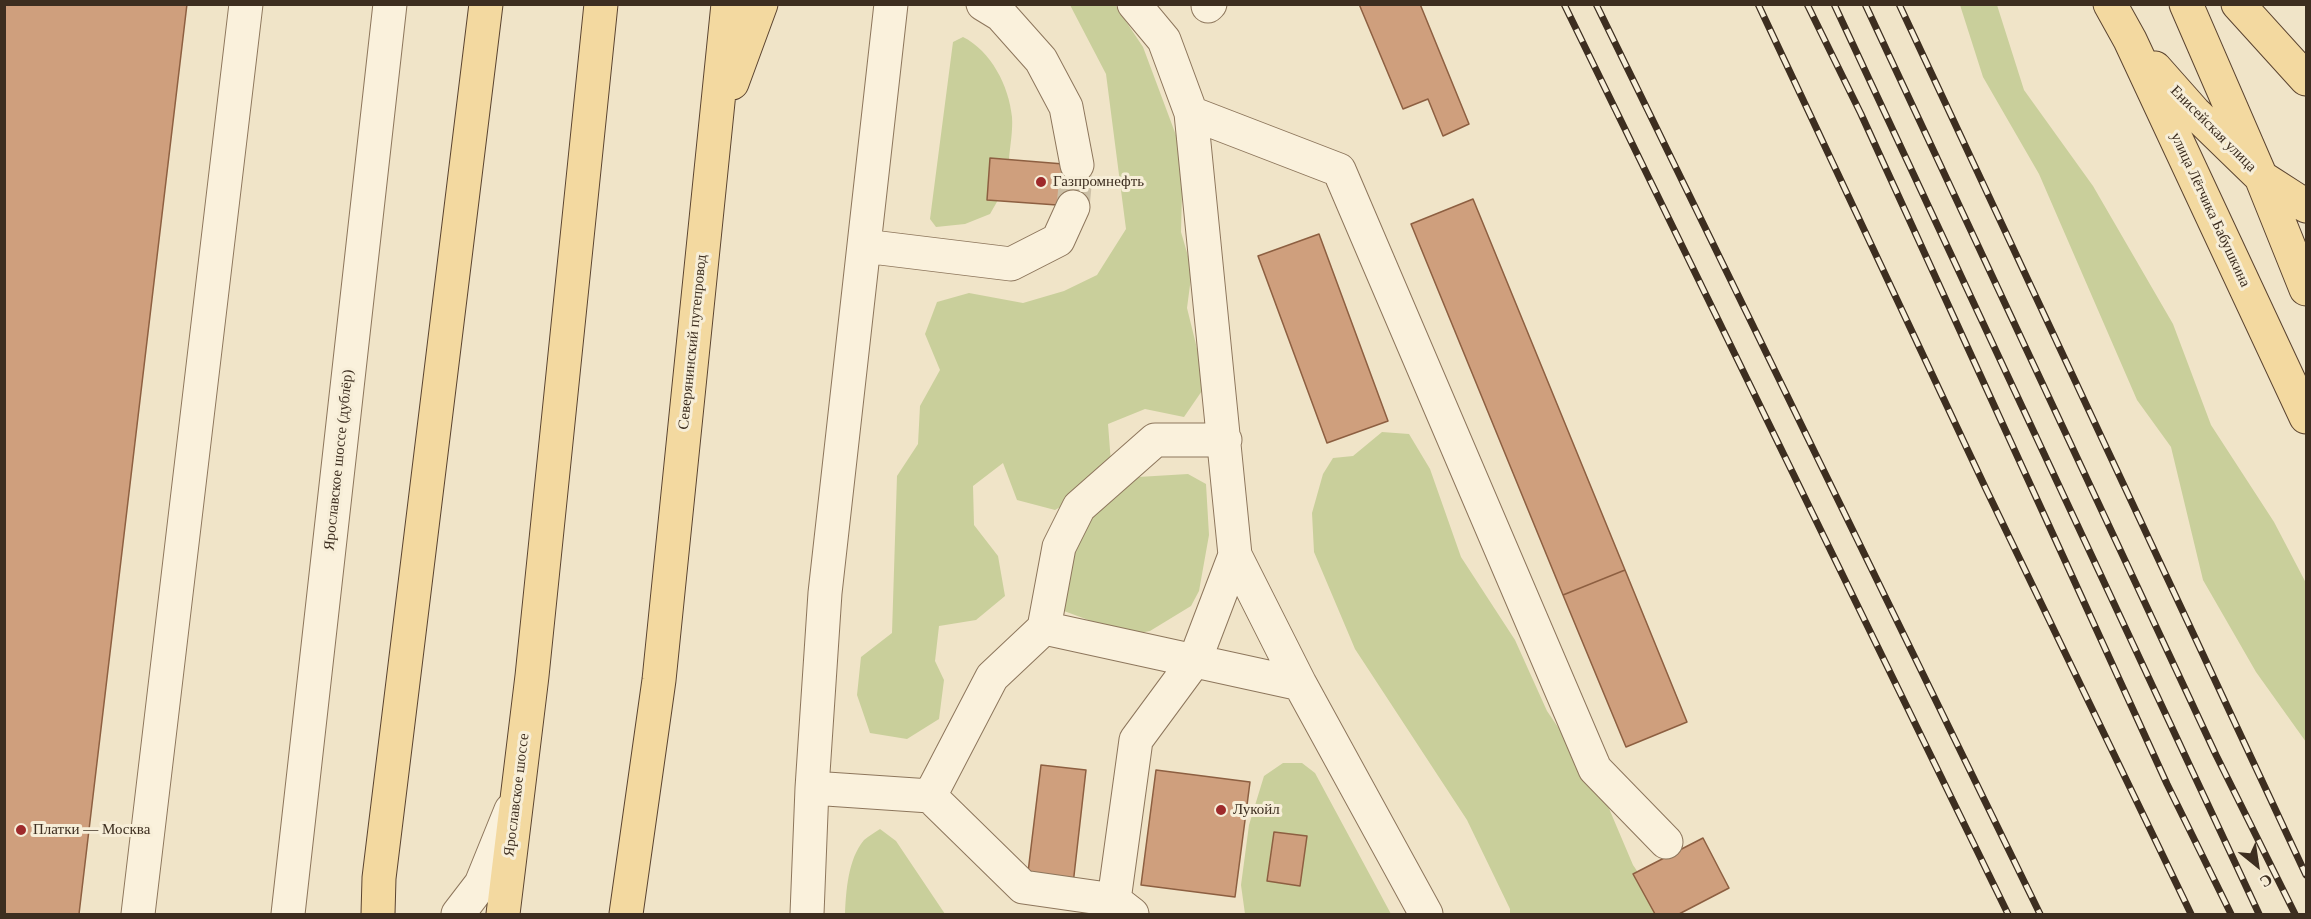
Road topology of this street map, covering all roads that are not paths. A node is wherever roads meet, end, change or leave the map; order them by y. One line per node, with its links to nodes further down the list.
1 (246, 4): 34 (street)
2 (390, 4): 35 (street, Ярославское шоссе (дублёр))
3 (486, 4): 36 (main road)
4 (601, 4): 31 (main road, Ярославское шоссе)
5 (728, 4): 16 (main road, Северянинский путепровод)
6 (761, 4): 16 (main road)
7 (891, 4): 21 (street)
8 (983, 4): 17 (street)
9 (1134, 4): 15 (street)
10 (2110, 4): 13 (main road, улица Лётчика Бабушкина)
11 (2186, 4): 18 (main road)
12 (2238, 4): 14 (main road)
13 (2130, 40): 18 (main road, Енисейская улица); 23 (main road, улица Лётчика Бабушкина)
14 (2307, 79)
15 (1191, 113): 24 (street); 32 (street)
16 (715, 130): 39 (main road, Северянинский путепровод)
17 (1077, 165)
18 (2261, 177): 19 (main road, Енисейская улица); 22 (main road)
19 (2307, 206)
20 (1073, 207): 21 (street)
21 (864, 246): 29 (street)
22 (2307, 289)
23 (2307, 417)
24 (1225, 440): 25 (street); 26 (street)
25 (1235, 555): 27 (street); 28 (street)
26 (1044, 628): 27 (street); 30 (street)
27 (1195, 660): 28 (street); 33 (street)
28 (1300, 684): 41 (street)
29 (812, 788): 30 (street); 40 (street)
30 (930, 796): 33 (street)
31 (516, 797): 37 (street); 38 (main road, Ярославское шоссе)
32 (1666, 842)
33 (1123, 907)
34 (138, 915)
35 (288, 915)
36 (378, 915)
37 (458, 915)
38 (503, 915)
39 (626, 915)
40 (807, 915)
41 (1426, 915)

